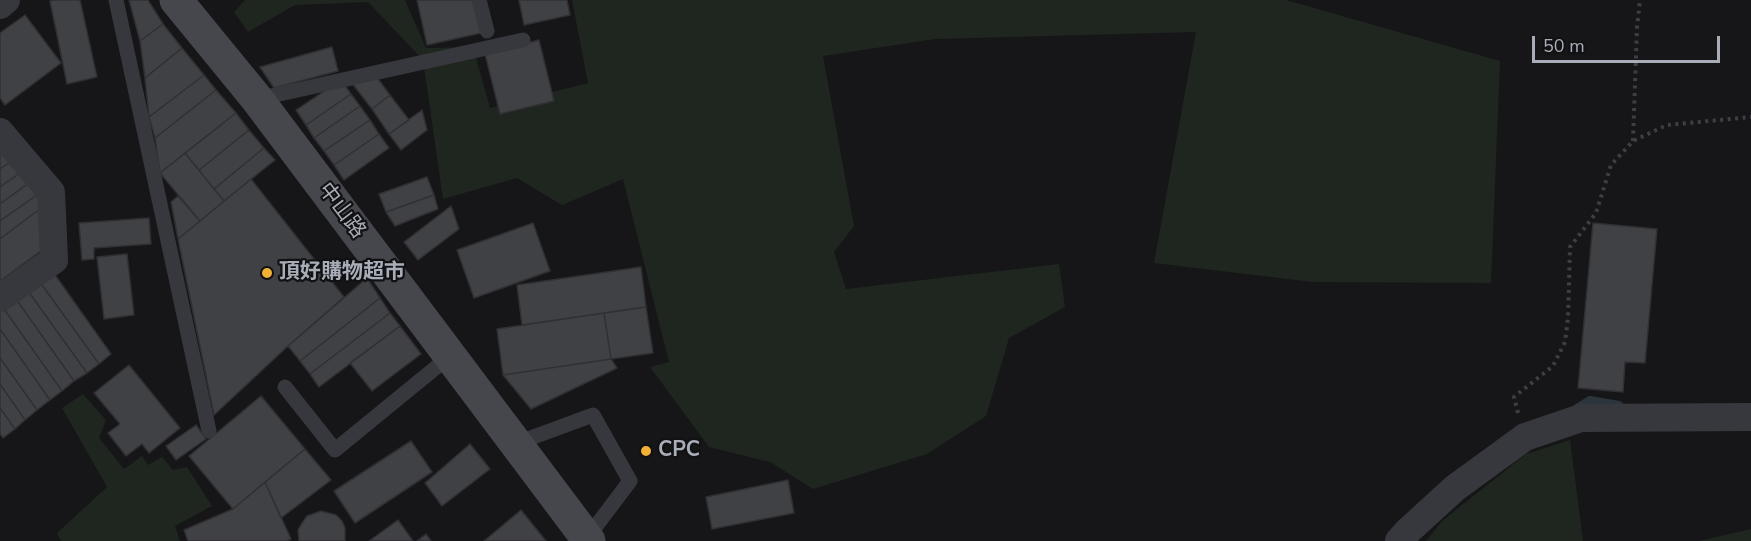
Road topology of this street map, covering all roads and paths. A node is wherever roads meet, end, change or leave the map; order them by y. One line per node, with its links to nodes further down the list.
1 (6, 0): 6 (street)
2 (116, 0): 17 (lane)
3 (176, 0): 9 (main road, 中山路)
4 (479, 0): 7 (lane)
5 (1640, 0): 12 (path)
6 (0, 5)
7 (486, 31)
8 (523, 40): 9 (lane)
9 (257, 99): 14 (main road, 中山路)
10 (1751, 117): 12 (path)
11 (0, 132): 13 (street)
12 (1633, 141): 18 (path)
13 (0, 298)
14 (450, 356): 15 (lane); 19 (main road, 中山路)
15 (285, 387)
16 (1751, 417): 18 (street)
17 (209, 431)
18 (1525, 436): 21 (street)
19 (517, 443): 20 (main road, 中山路); 20 (lane)
20 (588, 539)
21 (1399, 541)

